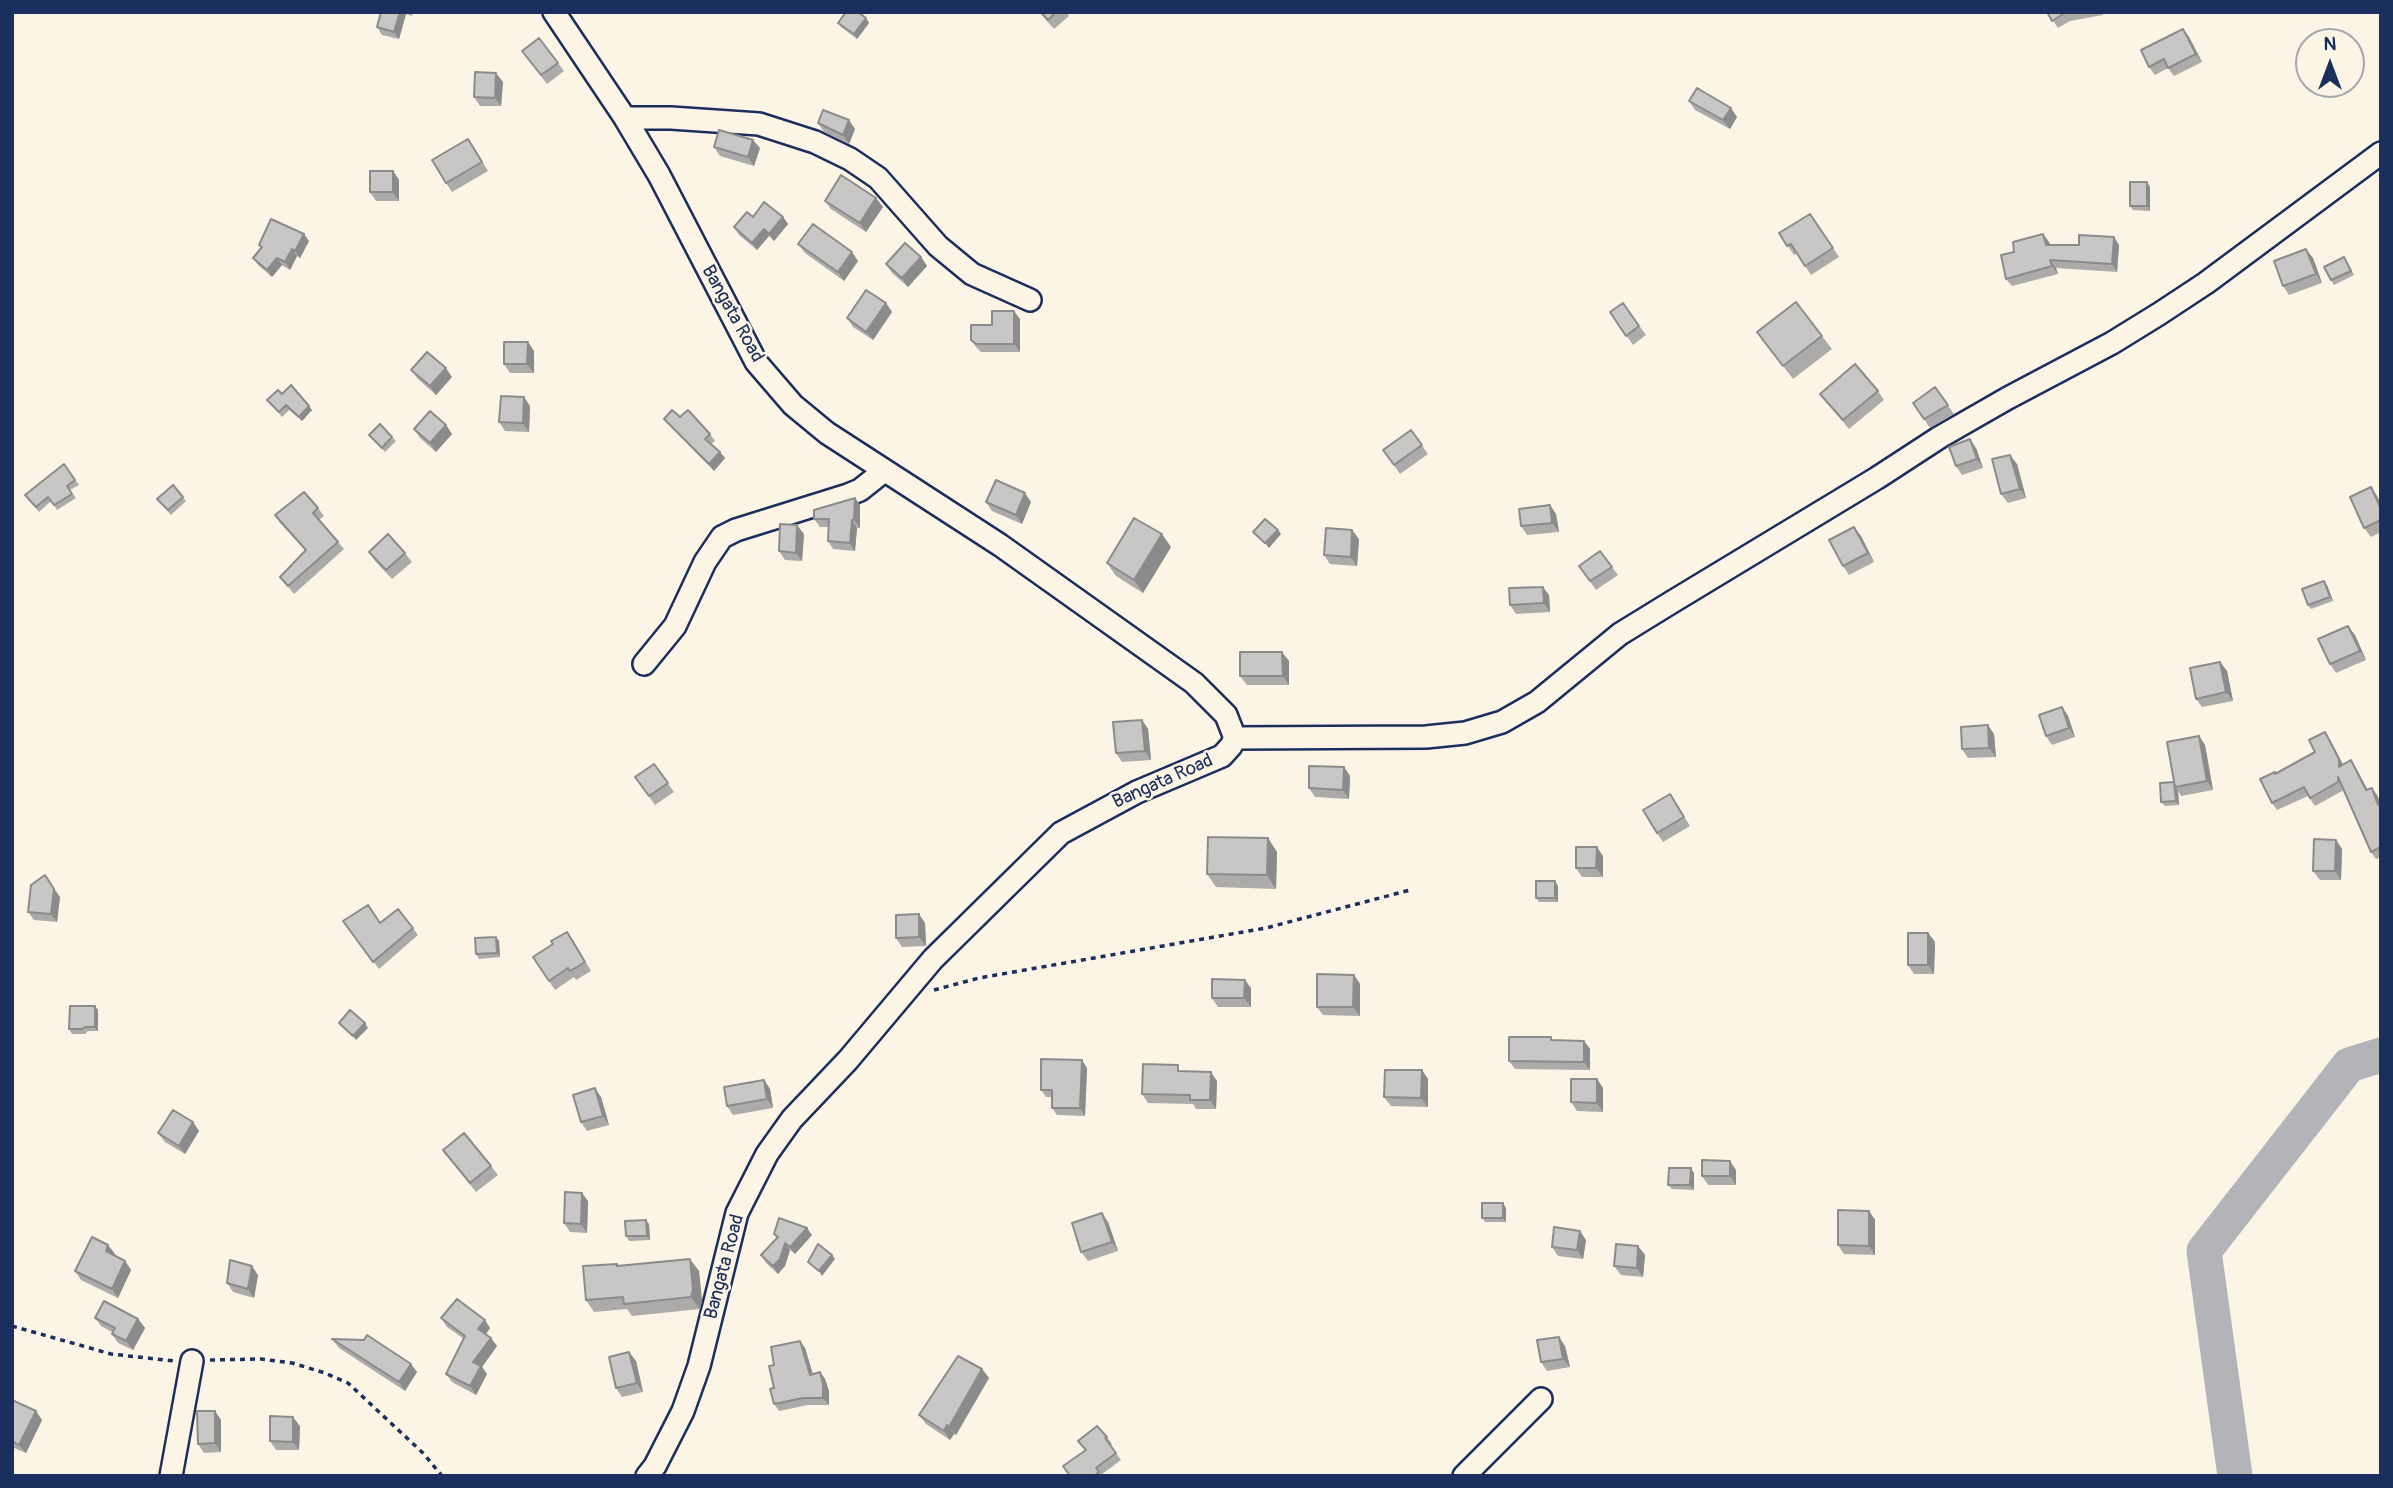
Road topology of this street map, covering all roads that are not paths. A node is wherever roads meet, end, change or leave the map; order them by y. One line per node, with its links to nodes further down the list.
1 (554, 12): 2 (street, Bangata Road)
2 (625, 118): 4 (street); 5 (street, Bangata Road)
3 (2381, 153): 7 (street)
4 (1030, 300)
5 (884, 471): 6 (street); 7 (street, Bangata Road)
6 (643, 664)
7 (1235, 738): 11 (street, Bangata Road)
8 (192, 1361): 10 (street)
9 (1541, 1399): 12 (street)
10 (171, 1476)
11 (647, 1476)
12 (1464, 1476)

